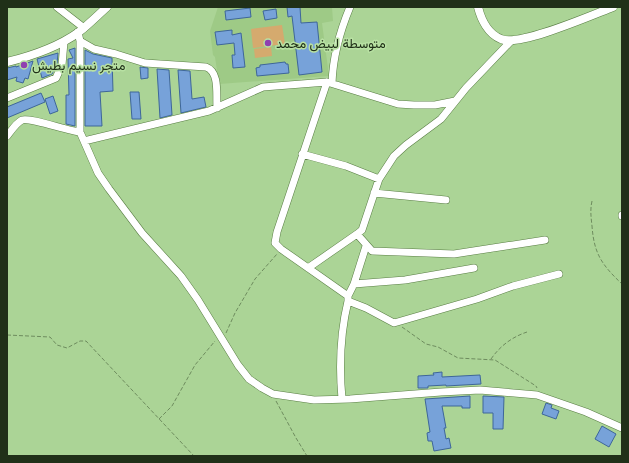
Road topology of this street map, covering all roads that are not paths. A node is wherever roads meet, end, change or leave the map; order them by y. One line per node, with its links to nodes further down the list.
1 (57, 7): 6 (street)
2 (107, 7): 6 (main road)
3 (350, 7): 10 (street)
4 (478, 7): 7 (main road)
5 (613, 7): 7 (main road)
6 (81, 34): 8 (main road); 13 (street); 14 (street)
7 (511, 41): 12 (street)
8 (64, 42): 9 (main road); 11 (street)
9 (7, 62)
10 (329, 82): 12 (street); 13 (street); 17 (street)
11 (7, 98)
12 (455, 101): 18 (street)
13 (217, 108): 16 (street)
14 (80, 132): 15 (street); 16 (street)
15 (7, 136)
16 (84, 141): 29 (street)
17 (302, 154): 18 (street); 24 (street)
18 (379, 178): 19 (street)
19 (374, 193): 20 (street); 21 (street)
20 (446, 200)
21 (357, 234): 23 (street); 24 (street)
22 (544, 240): 23 (street)
23 (366, 246): 27 (street)
24 (308, 268): 28 (street)
25 (474, 268): 27 (street)
26 (560, 274): 28 (street)
27 (354, 284): 28 (street)
28 (348, 299): 29 (street)
29 (342, 399): 30 (street)
30 (622, 428)

